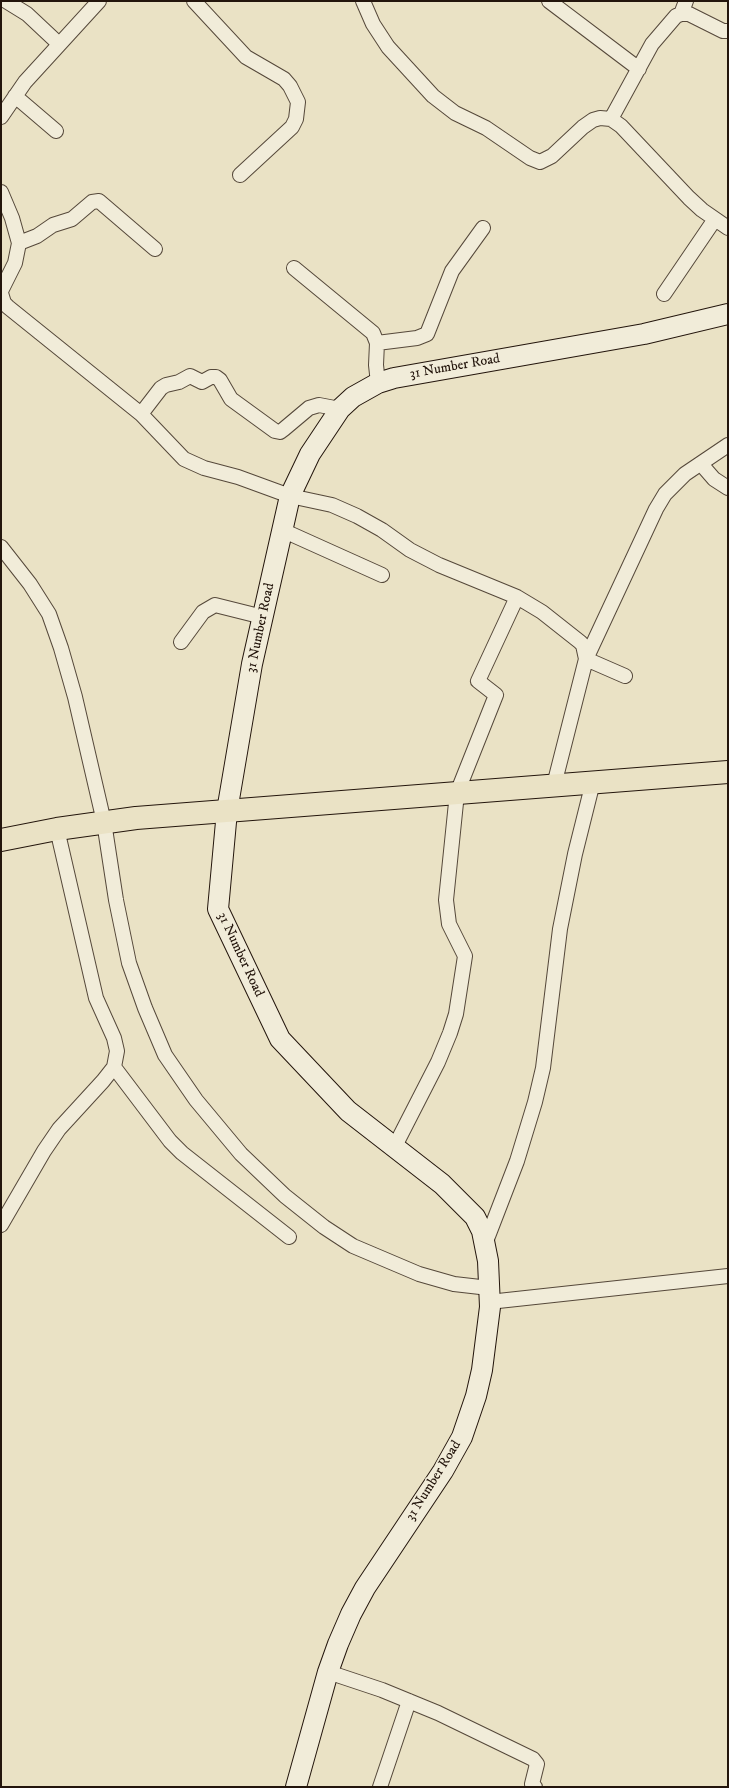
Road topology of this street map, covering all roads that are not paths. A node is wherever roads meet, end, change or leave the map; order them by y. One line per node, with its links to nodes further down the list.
1 (6, 1): 9 (street)
2 (99, 1): 9 (street)
3 (194, 1): 15 (street)
4 (363, 1): 13 (street)
5 (549, 1): 10 (street)
6 (686, 1): 7 (street)
7 (681, 14): 8 (street); 10 (street)
8 (728, 31)
9 (59, 44): 11 (street)
10 (639, 69): 13 (street)
11 (15, 96): 12 (street); 14 (street)
12 (1, 117)
13 (611, 119): 17 (street)
14 (56, 131)
15 (240, 175)
16 (1, 192): 20 (street)
17 (714, 219): 19 (street); 24 (street)
18 (483, 228): 26 (street)
19 (728, 228)
20 (19, 243): 21 (street); 23 (street)
21 (155, 249)
22 (294, 268): 26 (street)
23 (1, 292): 29 (street)
24 (664, 294)
25 (728, 314): 27 (main road, 31 Number Road)
26 (377, 343): 27 (street)
27 (378, 383): 28 (main road, 31 Number Road)
28 (340, 409): 29 (street); 33 (main road, 31 Number Road)
29 (142, 414): 33 (street)
30 (728, 445): 31 (street)
31 (701, 464): 32 (street); 40 (street)
32 (728, 488)
33 (290, 496): 34 (main road, 31 Number Road); 37 (street)
34 (282, 530): 36 (street); 38 (main road, 31 Number Road)
35 (1, 547): 47 (street)
36 (382, 576)
37 (517, 597): 40 (street); 45 (street)
38 (263, 617): 39 (street); 46 (main road, 31 Number Road)
39 (181, 642)
40 (586, 659): 41 (street); 44 (street)
41 (625, 676)
42 (728, 772): 43 (main road)
43 (593, 782): 44 (main road); 54 (street)
44 (554, 785): 45 (main road)
45 (457, 793): 46 (main road); 51 (street)
46 (227, 811): 47 (main road); 51 (main road, 31 Number Road)
47 (101, 822): 48 (main road); 56 (street)
48 (60, 829): 49 (main road); 50 (street)
49 (1, 840)
50 (114, 1066): 52 (street); 53 (street)
51 (395, 1146): 54 (main road, 31 Number Road)
52 (1, 1225)
53 (289, 1237)
54 (485, 1244): 56 (main road, 31 Number Road)
55 (728, 1276): 56 (street)
56 (489, 1303): 57 (main road, 31 Number Road)
57 (328, 1672): 58 (street); 59 (main road, 31 Number Road)
58 (409, 1701): 60 (street); 61 (street)
59 (296, 1787)
60 (380, 1787)
61 (535, 1787)

